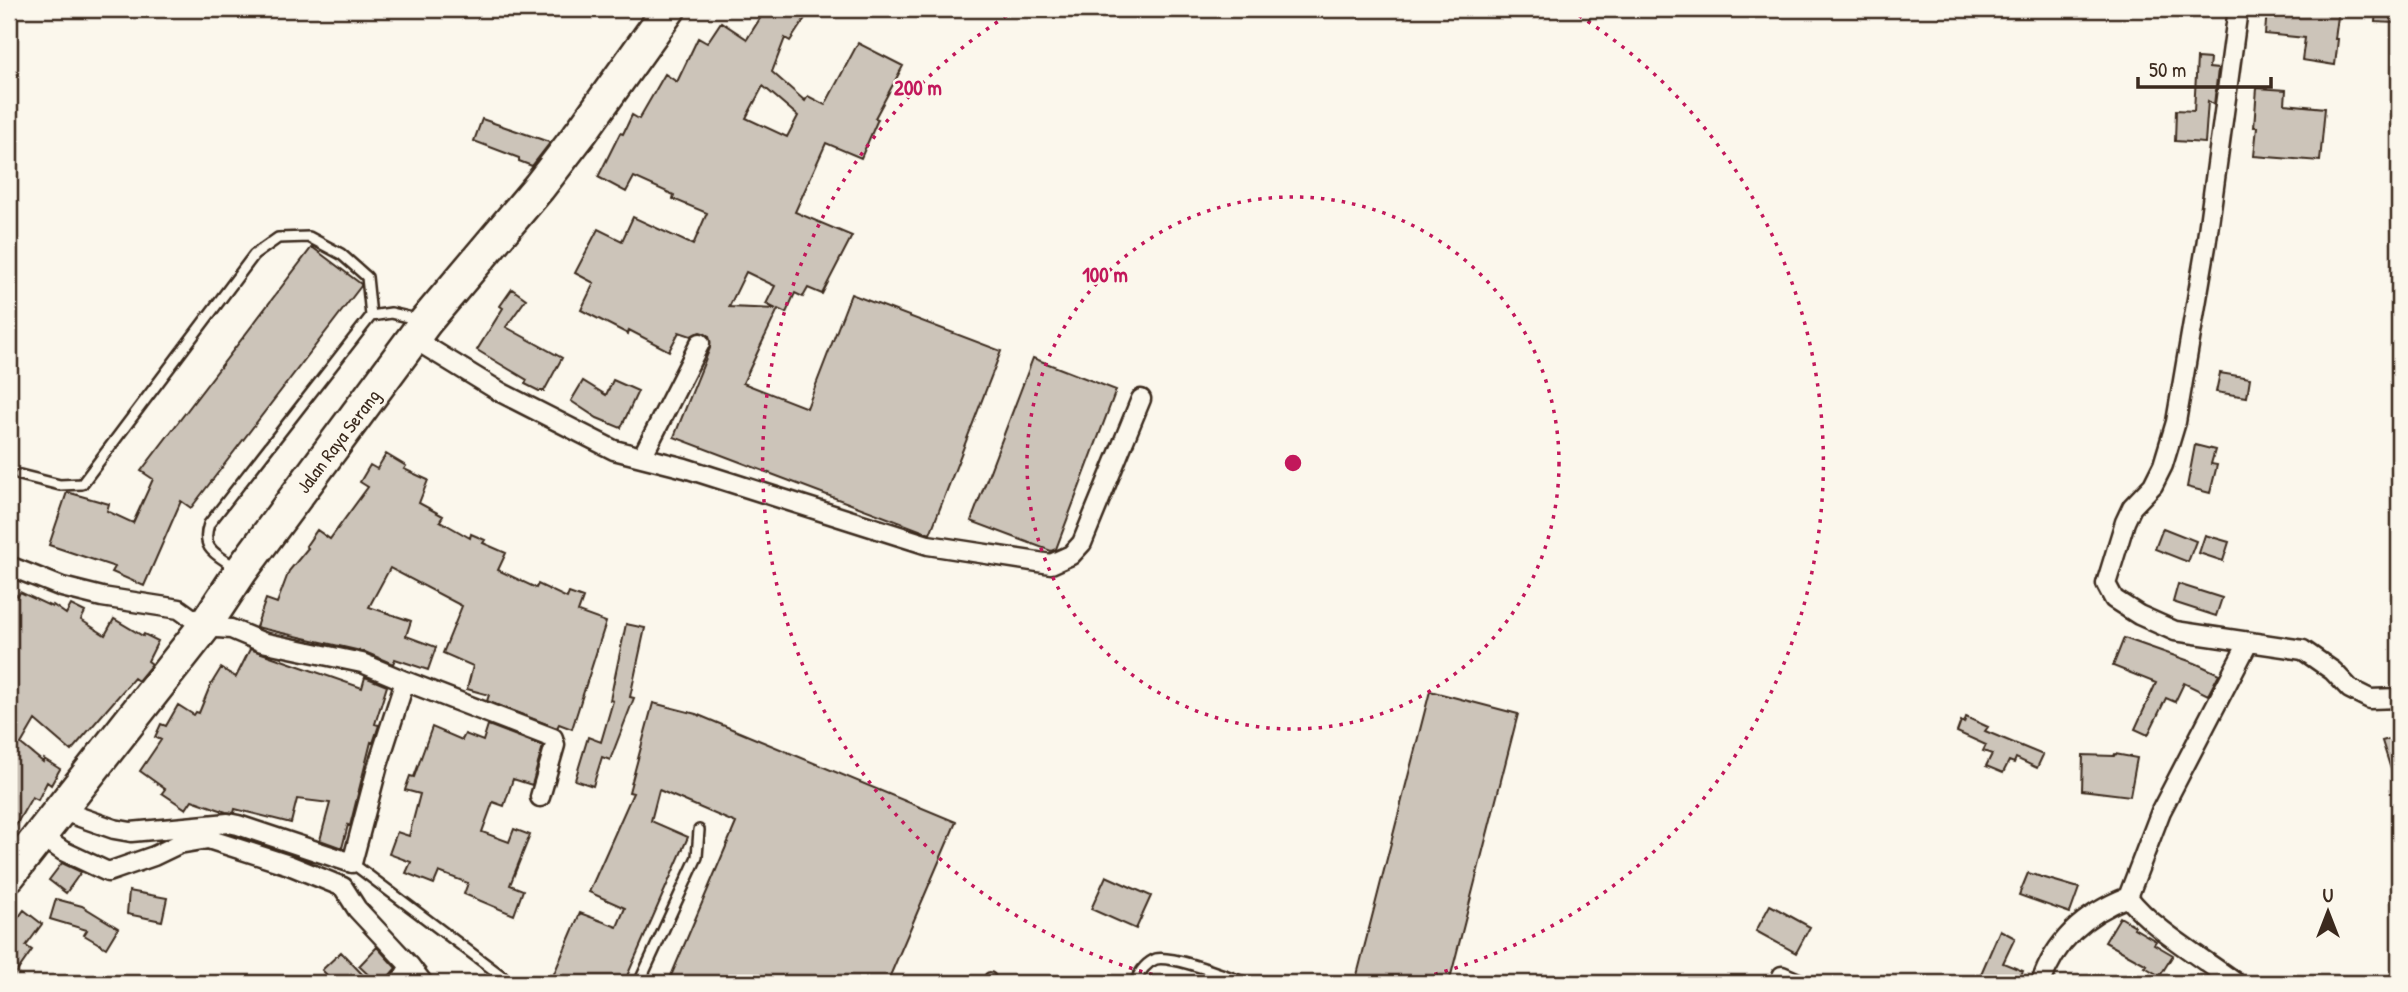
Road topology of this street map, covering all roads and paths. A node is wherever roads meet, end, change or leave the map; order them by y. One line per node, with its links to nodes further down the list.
1 (669, 9): 4 (highway, Jalan Raya Serang)
2 (2238, 9): 12 (street)
3 (371, 316): 4 (lane); 8 (lane); 10 (lane)
4 (420, 330): 7 (street); 10 (highway, Jalan Raya Serang)
5 (700, 343): 7 (street)
6 (1140, 399): 7 (street)
7 (642, 457)
8 (20, 475)
9 (9, 566): 11 (street)
10 (241, 571): 11 (highway, Jalan Raya Serang)
11 (204, 627): 13 (street); 16 (highway, Jalan Raya Serang)
12 (2248, 643): 14 (street); 21 (street)
13 (405, 681): 15 (street); 19 (street)
14 (2399, 698)
15 (540, 797)
16 (60, 810): 18 (highway, Jalan Raya Serang); 19 (street)
17 (699, 830): 26 (lane)
18 (41, 836): 20 (highway, Jalan Raya Serang); 22 (street)
19 (352, 863): 25 (lane)
20 (9, 875)
21 (2128, 897): 29 (street); 30 (street)
22 (410, 966): 23 (street); 24 (street)
23 (400, 983)
24 (423, 983)
25 (511, 983)
26 (639, 983)
27 (1135, 983): 28 (lane)
28 (1247, 983)
29 (2041, 983)
30 (2236, 983)

